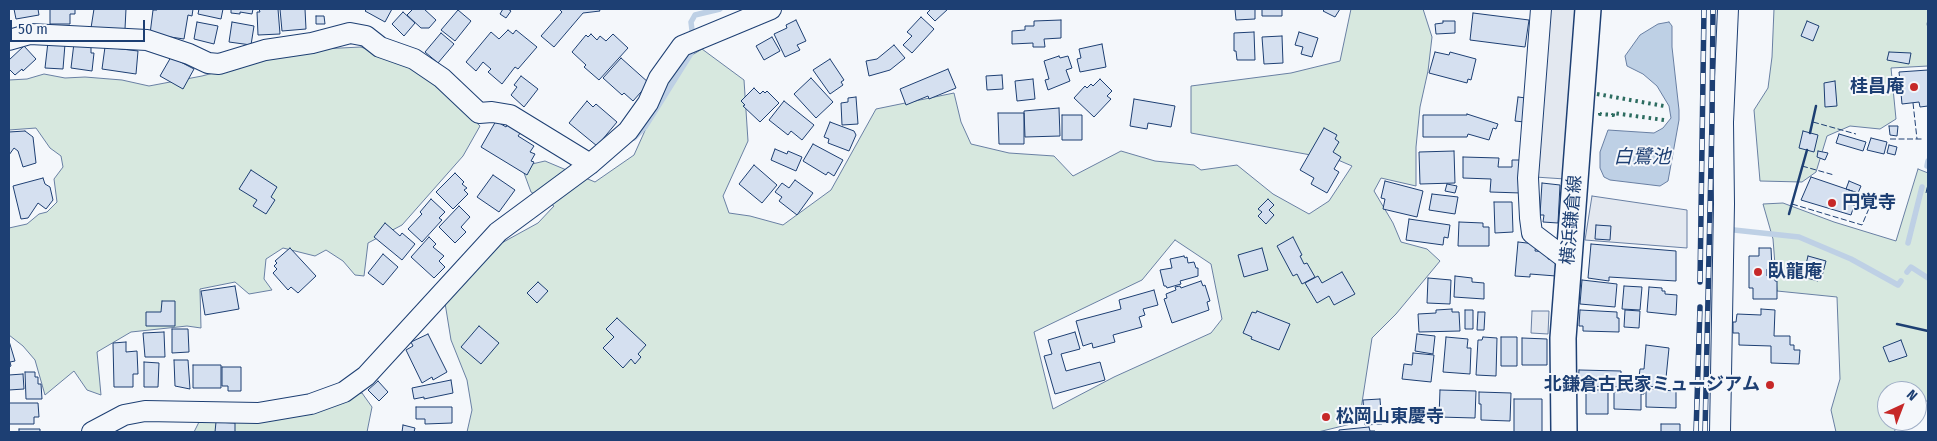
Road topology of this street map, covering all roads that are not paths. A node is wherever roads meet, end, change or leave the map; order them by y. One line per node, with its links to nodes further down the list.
1 (771, 9): 6 (street)
2 (1541, 9): 7 (street)
3 (1588, 9): 7 (main road, 横浜鎌倉線)
4 (1728, 9): 10 (street)
5 (11, 43): 6 (street)
6 (590, 164): 8 (street)
7 (1569, 261): 9 (main road, 横浜鎌倉線)
8 (92, 432)
9 (1564, 432)
10 (1720, 432)

